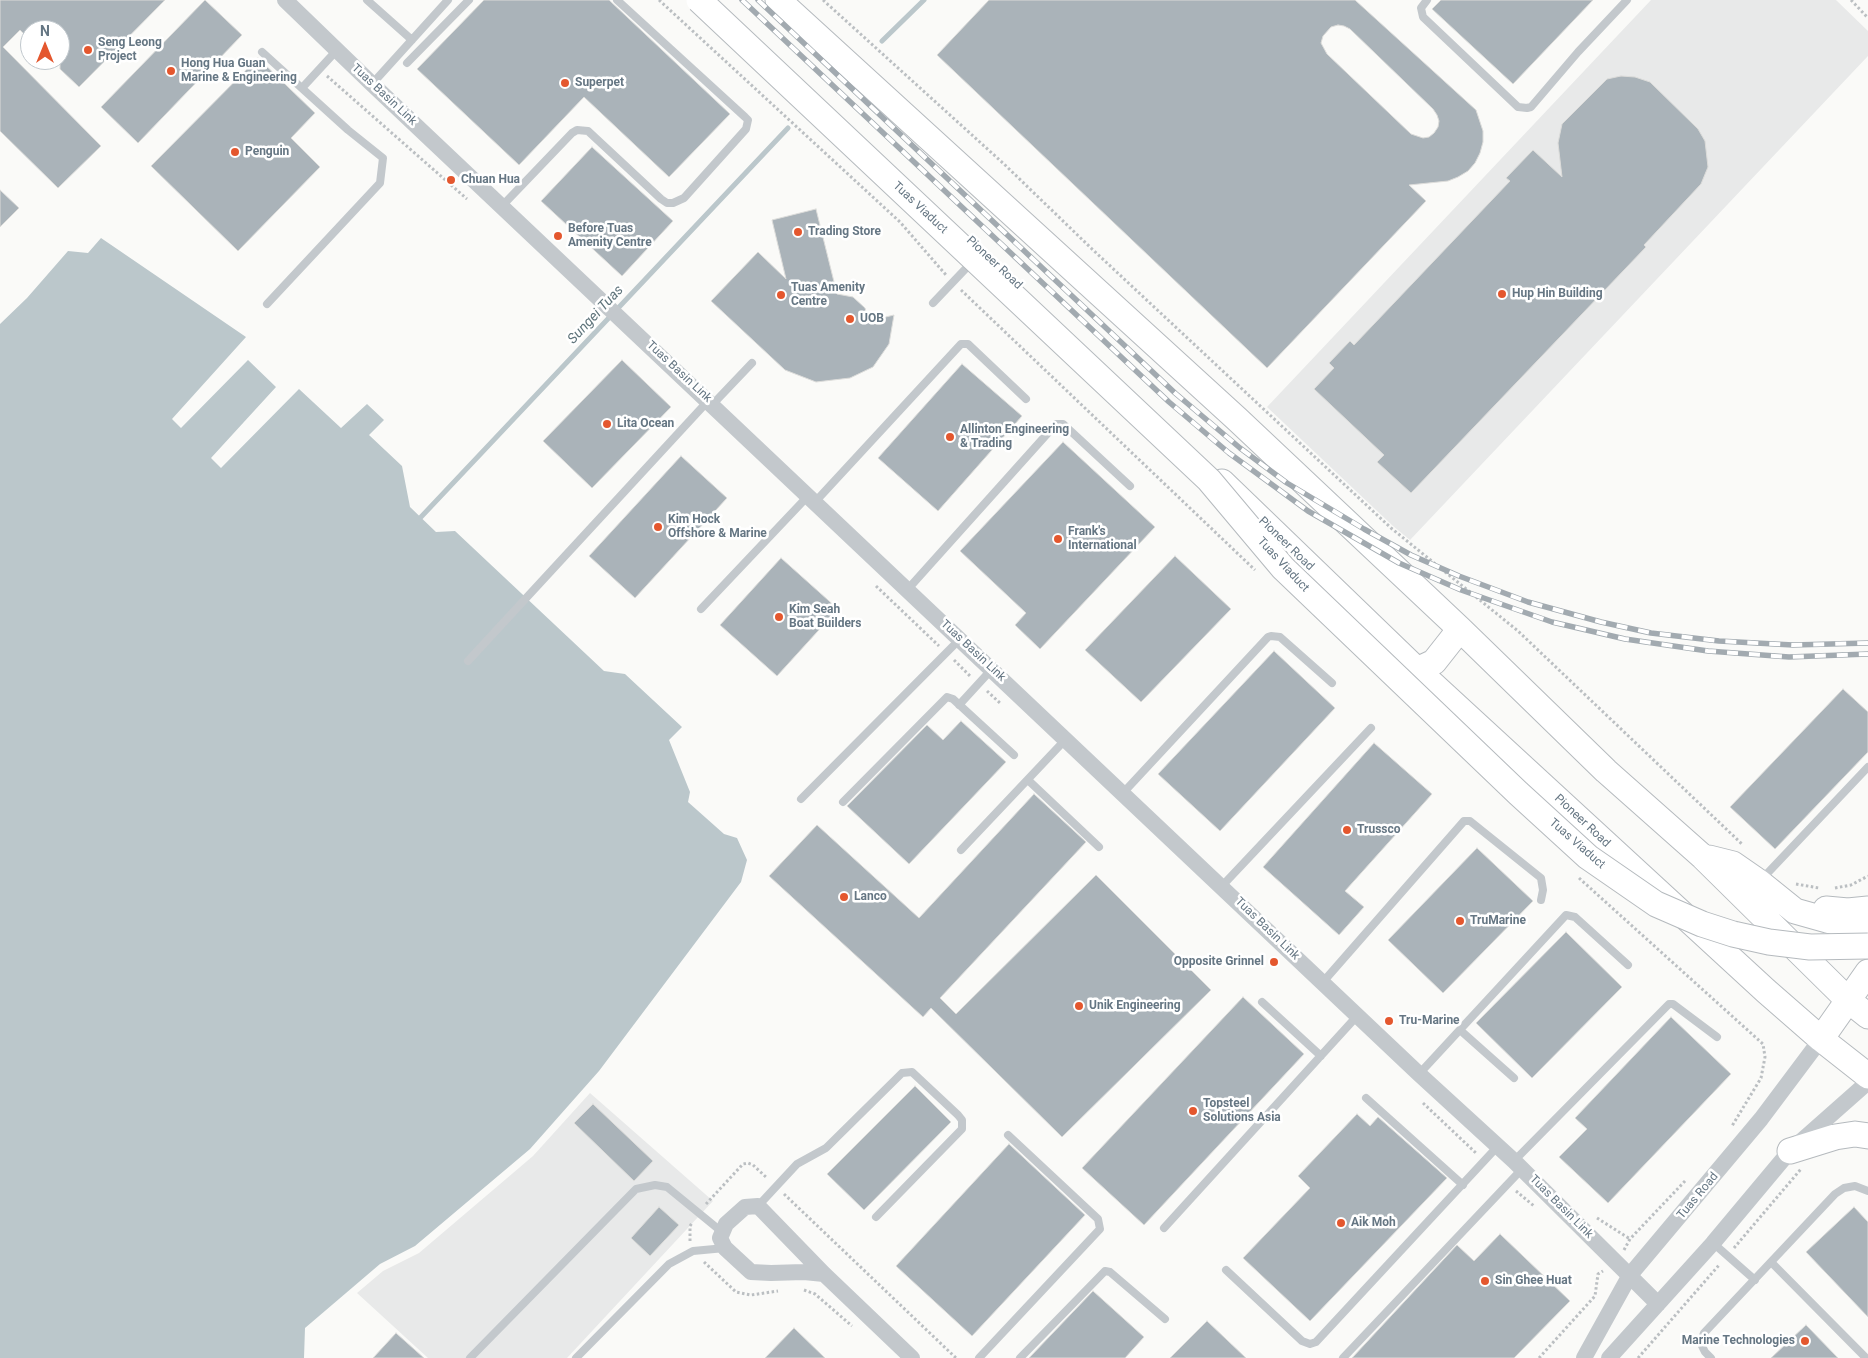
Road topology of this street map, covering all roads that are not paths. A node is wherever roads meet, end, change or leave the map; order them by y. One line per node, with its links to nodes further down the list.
1 (285, 0): 12 (street, Tuas Basin Link)
2 (367, 0): 11 (lane)
3 (448, 0): 11 (lane)
4 (469, 0): 14 (lane)
5 (617, 0): 17 (lane)
6 (699, 0): 51 (main road, Tuas Viaduct, bridge)
7 (715, 0): 18 (main road, Pioneer Road)
8 (778, 0): 28 (main road)
9 (1427, 0): 10 (lane)
10 (1627, 0)
11 (412, 40): 15 (lane)
12 (337, 50): 15 (street, Tuas Basin Link); 16 (lane)
13 (262, 52): 16 (lane)
14 (407, 63)
15 (372, 84): 17 (street, Tuas Basin Link)
16 (302, 88): 20 (lane)
17 (502, 206): 23 (street, Tuas Basin Link)
18 (982, 252): 19 (lane); 32 (main road, Pioneer Road)
19 (933, 303)
20 (266, 304)
21 (752, 363): 23 (lane)
22 (1026, 399): 25 (lane)
23 (710, 403): 25 (street, Tuas Basin Link); 30 (lane)
24 (1130, 486): 26 (lane)
25 (812, 498): 26 (street, Tuas Basin Link); 27 (lane)
26 (908, 589): 29 (street, Tuas Basin Link)
27 (701, 609)
28 (1460, 629): 32 (main road); 45 (main road)
29 (960, 639): 31 (street, Tuas Basin Link); 41 (lane)
30 (468, 661)
31 (992, 669): 34 (lane); 36 (street, Tuas Basin Link)
32 (1417, 670): 60 (main road, Pioneer Road)
33 (1332, 683): 40 (lane)
34 (960, 705): 37 (lane); 42 (lane)
35 (1371, 728): 47 (lane)
36 (1066, 739): 39 (lane); 40 (street, Tuas Basin Link)
37 (1014, 755)
38 (1868, 767): 46 (lane)
39 (1028, 780): 43 (lane); 44 (lane)
40 (1123, 793): 47 (street, Tuas Basin Link)
41 (801, 799)
42 (843, 802)
43 (1099, 847)
44 (961, 850)
45 (1703, 857): 46 (main road); 56 (main road)
46 (1769, 883): 49 (main road); 50 (main road)
47 (1222, 886): 54 (street, Tuas Basin Link)
48 (1541, 900): 54 (lane)
49 (1868, 909)
50 (1868, 928)
51 (1868, 946)
52 (1628, 965): 58 (lane)
53 (1868, 972): 56 (main road, Tuas Road)
54 (1322, 982): 57 (street, Tuas Basin Link)
55 (1262, 1002): 61 (lane)
56 (1862, 1009): 60 (main road, Tuas Road)
57 (1358, 1015): 61 (lane); 62 (street, Tuas Basin Link)
58 (1460, 1030): 62 (lane); 64 (lane)
59 (1717, 1037): 71 (lane)
60 (1821, 1039): 63 (main road, Pioneer Road); 82 (street, Tuas Road)
61 (1321, 1056): 76 (lane)
62 (1420, 1074): 69 (street, Tuas Basin Link)
63 (1868, 1076)
64 (1514, 1078)
65 (1868, 1082): 70 (street)
66 (1366, 1098): 72 (lane)
67 (1008, 1135): 89 (lane)
68 (1868, 1136): 70 (main road)
69 (1498, 1146): 71 (street, Tuas Basin Link); 72 (lane)
70 (1798, 1158): 78 (street)
71 (1518, 1165): 82 (street, Tuas Basin Link); 91 (lane)
72 (1463, 1185): 80 (lane)
73 (1868, 1192): 79 (lane)
74 (758, 1206): 75 (lane); 77 (street); 81 (street)
75 (876, 1217)
76 (1164, 1228)
77 (724, 1240): 81 (street); 86 (lane); 87 (lane)
78 (1713, 1243): 83 (lane); 84 (street)
79 (1771, 1262): 83 (lane); 95 (lane)
80 (1226, 1270)
81 (824, 1274): 88 (street)
82 (1630, 1275): 84 (street, Tuas Basin Link); 92 (street, Tuas Road)
83 (1754, 1280): 94 (lane)
84 (1658, 1304): 93 (street)
85 (1165, 1319): 90 (lane)
86 (470, 1358)
87 (576, 1358)
88 (912, 1358)
89 (979, 1358)
90 (1020, 1358)
91 (1343, 1358)
92 (1584, 1358)
93 (1610, 1358)
94 (1710, 1358)
95 (1866, 1358)

